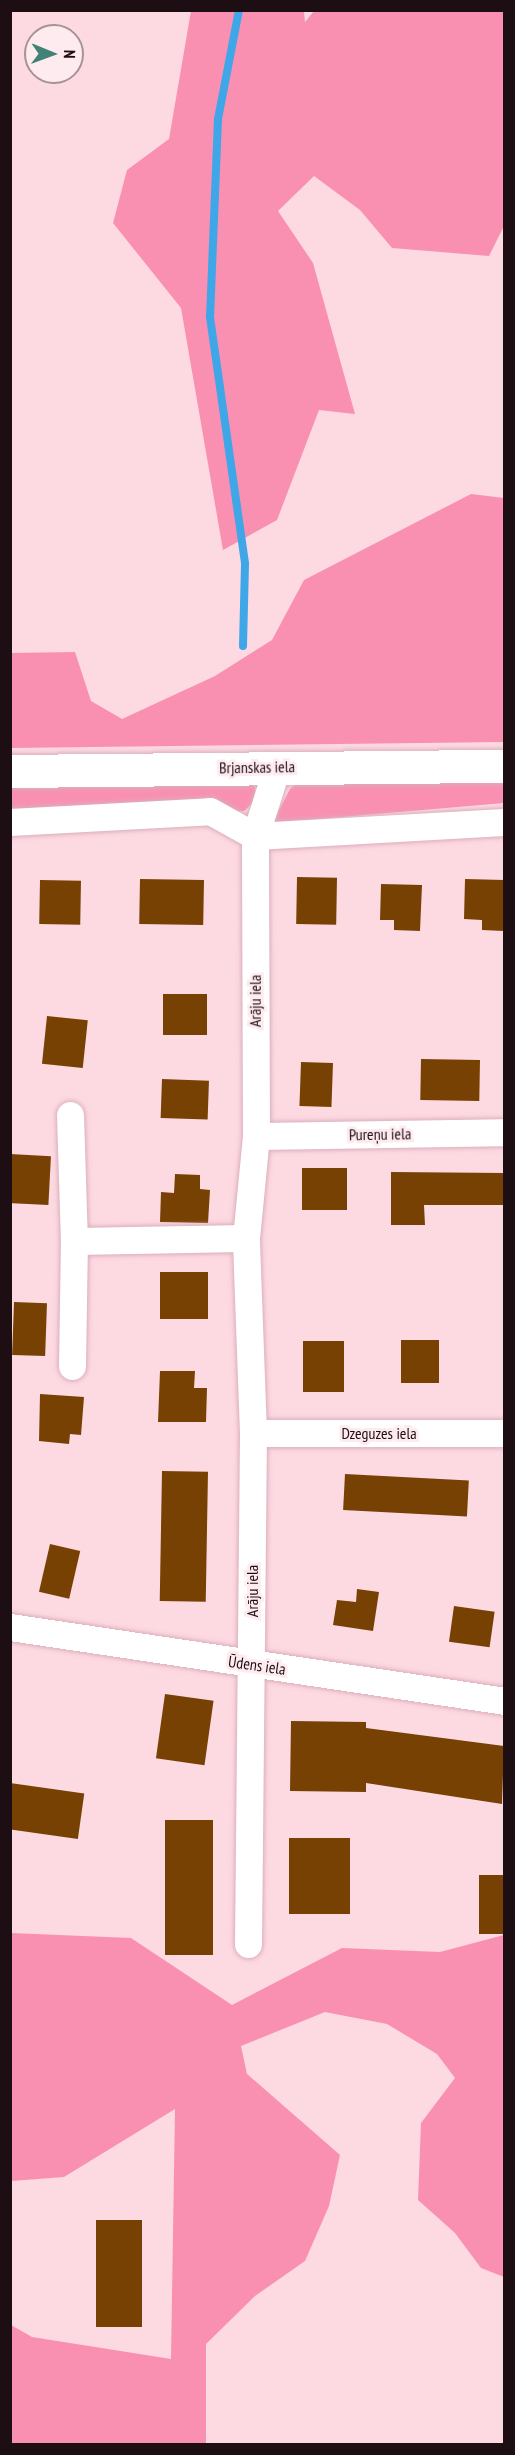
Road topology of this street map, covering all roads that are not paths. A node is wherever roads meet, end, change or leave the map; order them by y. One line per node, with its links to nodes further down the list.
1 (504, 766): 2 (main road, Brjanskas iela)
2 (277, 767): 3 (main road, Brjanskas iela); 6 (street, Arāju iela)
3 (10, 771)
4 (10, 822): 6 (street)
5 (504, 822): 6 (street)
6 (255, 836): 9 (street, Arāju iela)
7 (70, 1115): 11 (street)
8 (504, 1132): 9 (street, Pureņu iela)
9 (256, 1136): 10 (street, Arāju iela)
10 (246, 1238): 11 (street); 13 (street, Arāju iela)
11 (74, 1242): 12 (street)
12 (72, 1366)
13 (253, 1433): 14 (street, Dzeguzes iela); 16 (street, Arāju iela)
14 (504, 1433)
15 (10, 1627): 16 (street, Ūdens iela)
16 (251, 1664): 17 (street, Ūdens iela); 18 (street, Arāju iela)
17 (504, 1701)
18 (248, 1944)

